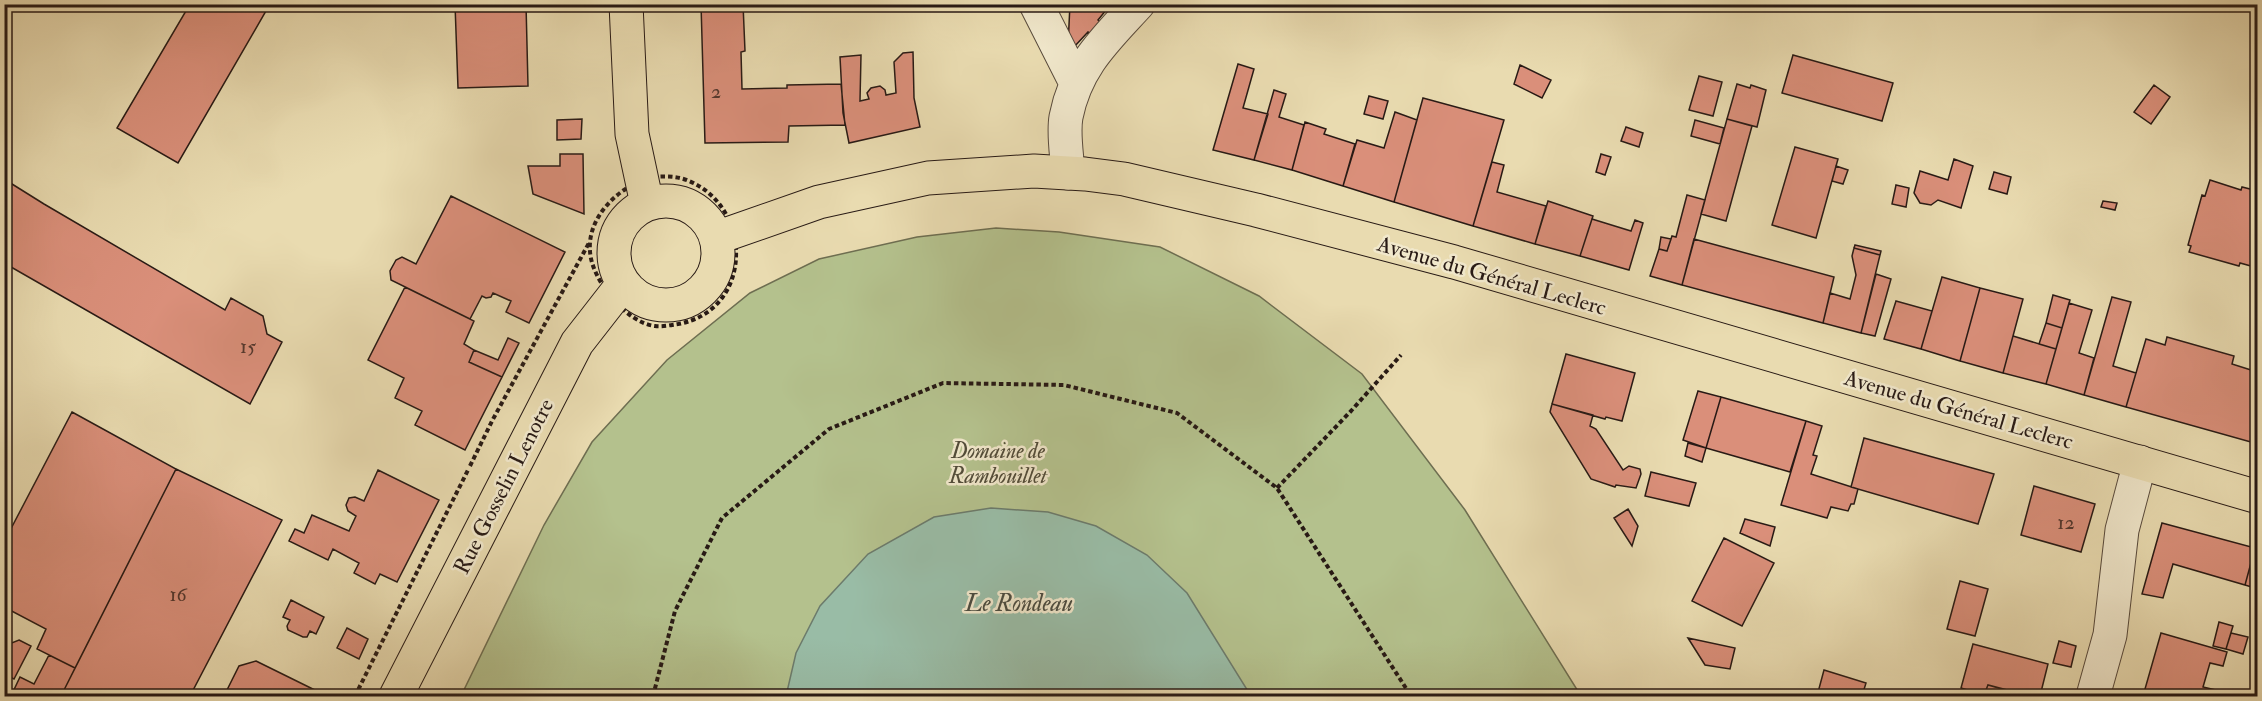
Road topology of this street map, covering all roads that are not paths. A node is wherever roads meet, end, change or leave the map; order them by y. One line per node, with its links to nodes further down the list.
1 (626, 4): 6 (main road)
2 (1036, 4): 4 (lane)
3 (1138, 4): 4 (lane)
4 (1077, 83): 5 (lane)
5 (1068, 172): 7 (main road, Avenue du Général Leclerc); 9 (main road, Avenue du Général Leclerc)
6 (645, 192): 7 (main road); 8 (main road)
7 (725, 235): 8 (main road)
8 (618, 291): 11 (main road, Rue Gosselin Lenotre)
9 (2140, 462): 10 (main road, Avenue du Général Leclerc); 12 (lane)
10 (2258, 497)
11 (396, 696)
12 (2093, 696)

